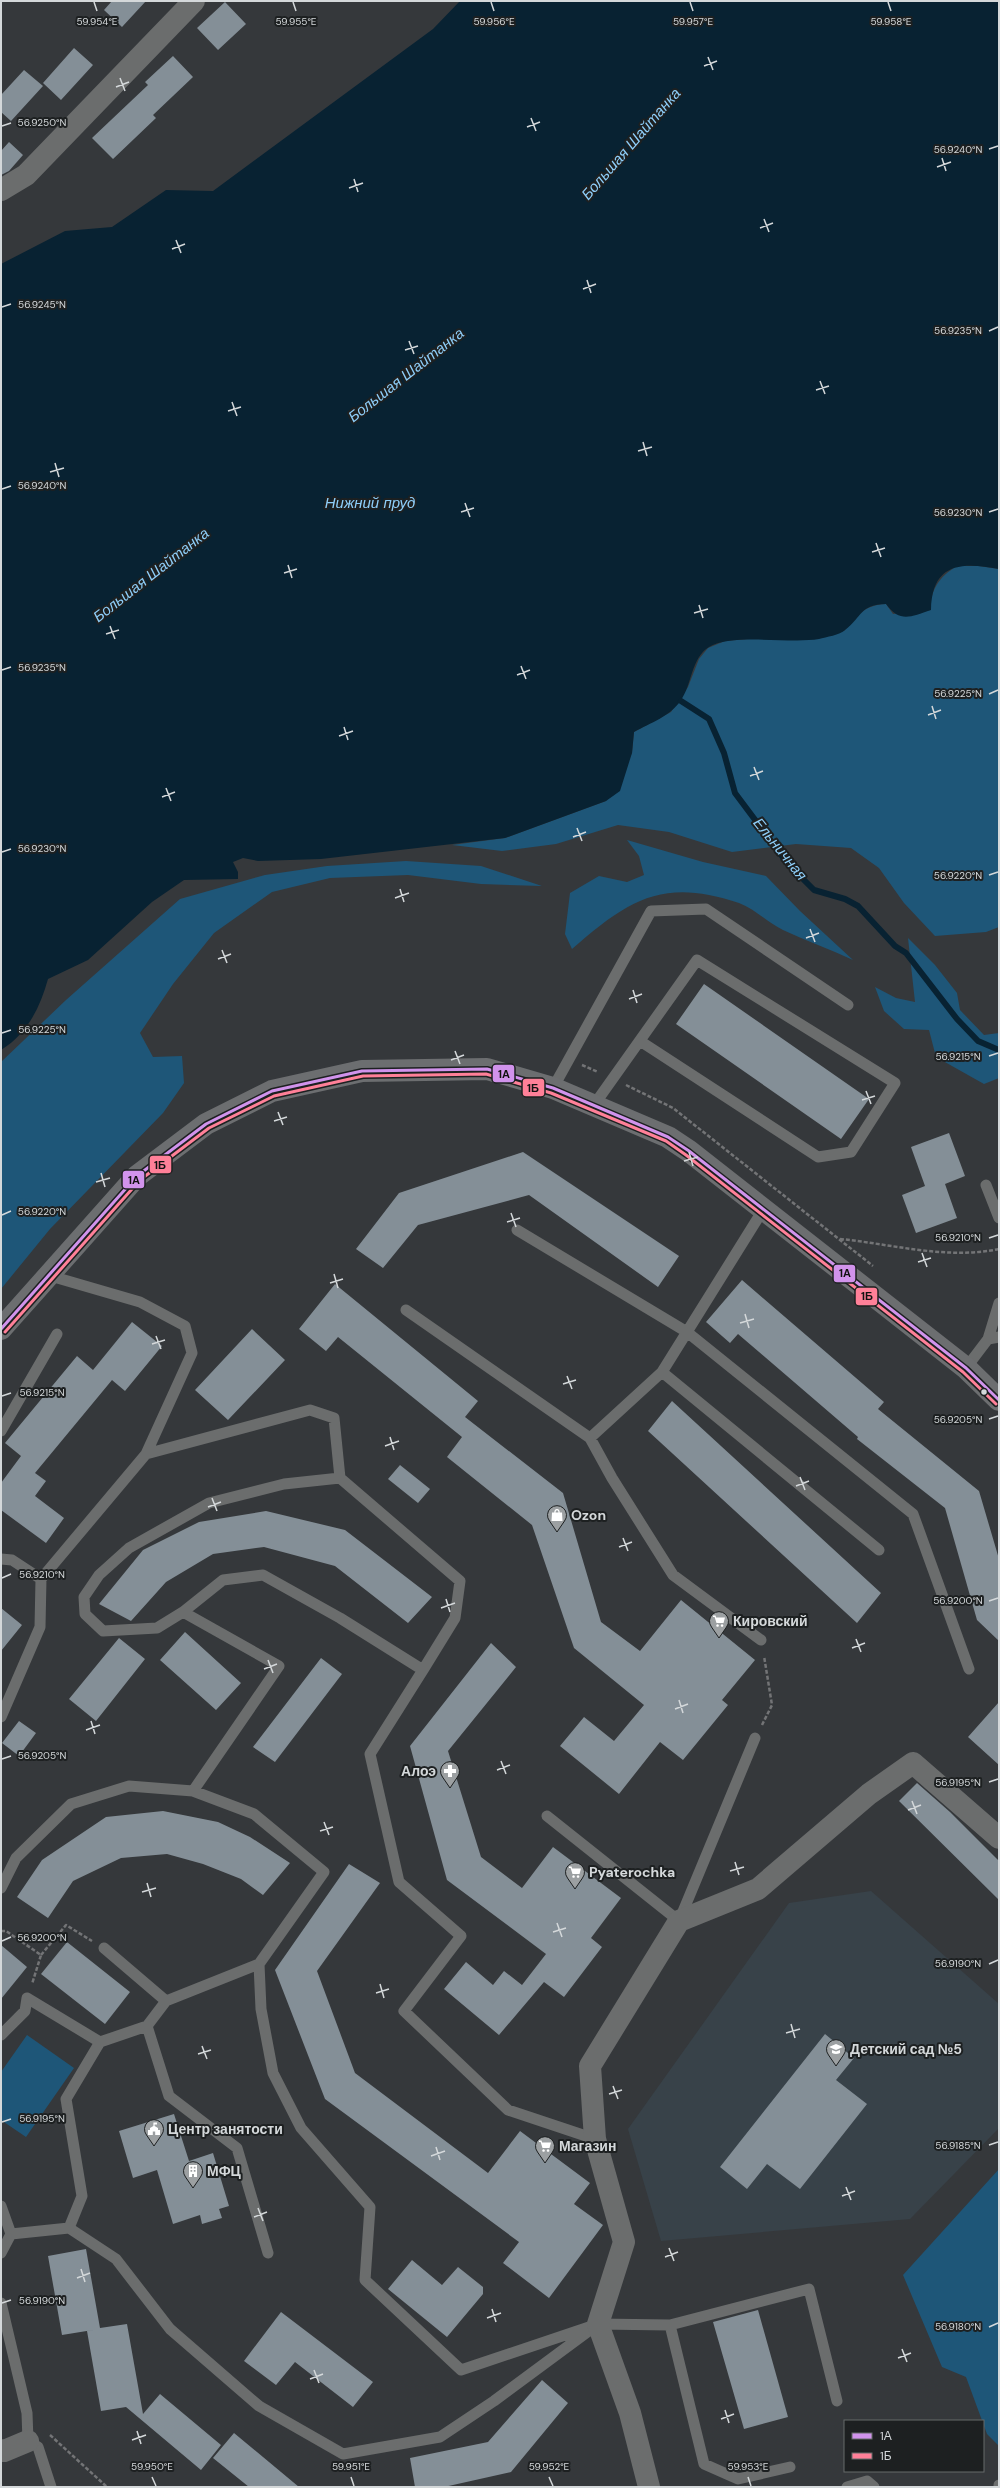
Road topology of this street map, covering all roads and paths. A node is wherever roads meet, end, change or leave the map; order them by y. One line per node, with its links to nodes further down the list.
1 (194, 1): 2 (street)
2 (1, 190)
3 (848, 1005): 5 (lane)
4 (640, 1041): 4 (lane); 6 (lane)
5 (553, 1088): 6 (main road); 13 (main road)
6 (594, 1105): 8 (main road)
7 (986, 1185): 9 (lane)
8 (764, 1210): 17 (lane); 21 (main road)
9 (999, 1218)
10 (517, 1230): 17 (lane)
11 (840, 1239): 12 (path)
12 (999, 1249)
13 (48, 1275): 16 (main road); 26 (lane)
14 (999, 1302): 20 (lane)
15 (406, 1310): 25 (lane)
16 (1, 1329)
17 (686, 1332): 22 (lane); 34 (lane)
18 (57, 1334): 24 (lane)
19 (999, 1337): 20 (lane)
20 (988, 1339): 21 (lane)
21 (966, 1368): 23 (main road)
22 (662, 1372): 25 (lane); 28 (lane)
23 (999, 1400)
24 (1, 1431)
25 (590, 1438): 32 (lane)
26 (146, 1454): 27 (lane); 30 (lane)
27 (340, 1478): 31 (lane); 33 (lane)
28 (879, 1550)
29 (1, 1558): 30 (lane)
30 (41, 1579): 35 (lane)
31 (184, 1612): 33 (lane); 37 (lane)
32 (761, 1640): 36 (path)
33 (423, 1670): 51 (lane)
34 (969, 1670)
35 (1, 1717)
36 (755, 1738): 41 (lane)
37 (193, 1791): 40 (lane); 45 (lane)
38 (547, 1816): 41 (lane)
39 (999, 1838): 41 (street)
40 (1, 1888)
41 (679, 1921): 51 (street)
42 (1, 1930): 44 (path)
43 (104, 1948): 44 (path); 47 (lane)
44 (41, 1955): 46 (path)
45 (259, 1964): 47 (lane); 58 (lane)
46 (27, 1998): 49 (lane); 50 (lane)
47 (166, 2001): 48 (lane)
48 (147, 2026): 50 (lane); 56 (lane)
49 (1, 2035)
50 (100, 2042): 53 (lane)
51 (595, 2138): 58 (street)
52 (1, 2206): 54 (lane)
53 (69, 2228): 54 (lane); 58 (lane)
54 (11, 2234): 55 (lane)
55 (1, 2253)
56 (268, 2254)
57 (1, 2304): 61 (lane)
58 (598, 2324): 59 (lane); 67 (street)
59 (670, 2325): 60 (lane); 64 (lane)
60 (837, 2400)
61 (27, 2413): 62 (lane); 66 (path)
62 (28, 2441): 63 (street); 65 (lane)
63 (1, 2450)
64 (790, 2467)
65 (51, 2487)
66 (108, 2487)
67 (649, 2487)
68 (847, 2487): 69 (lane)
69 (874, 2487)

